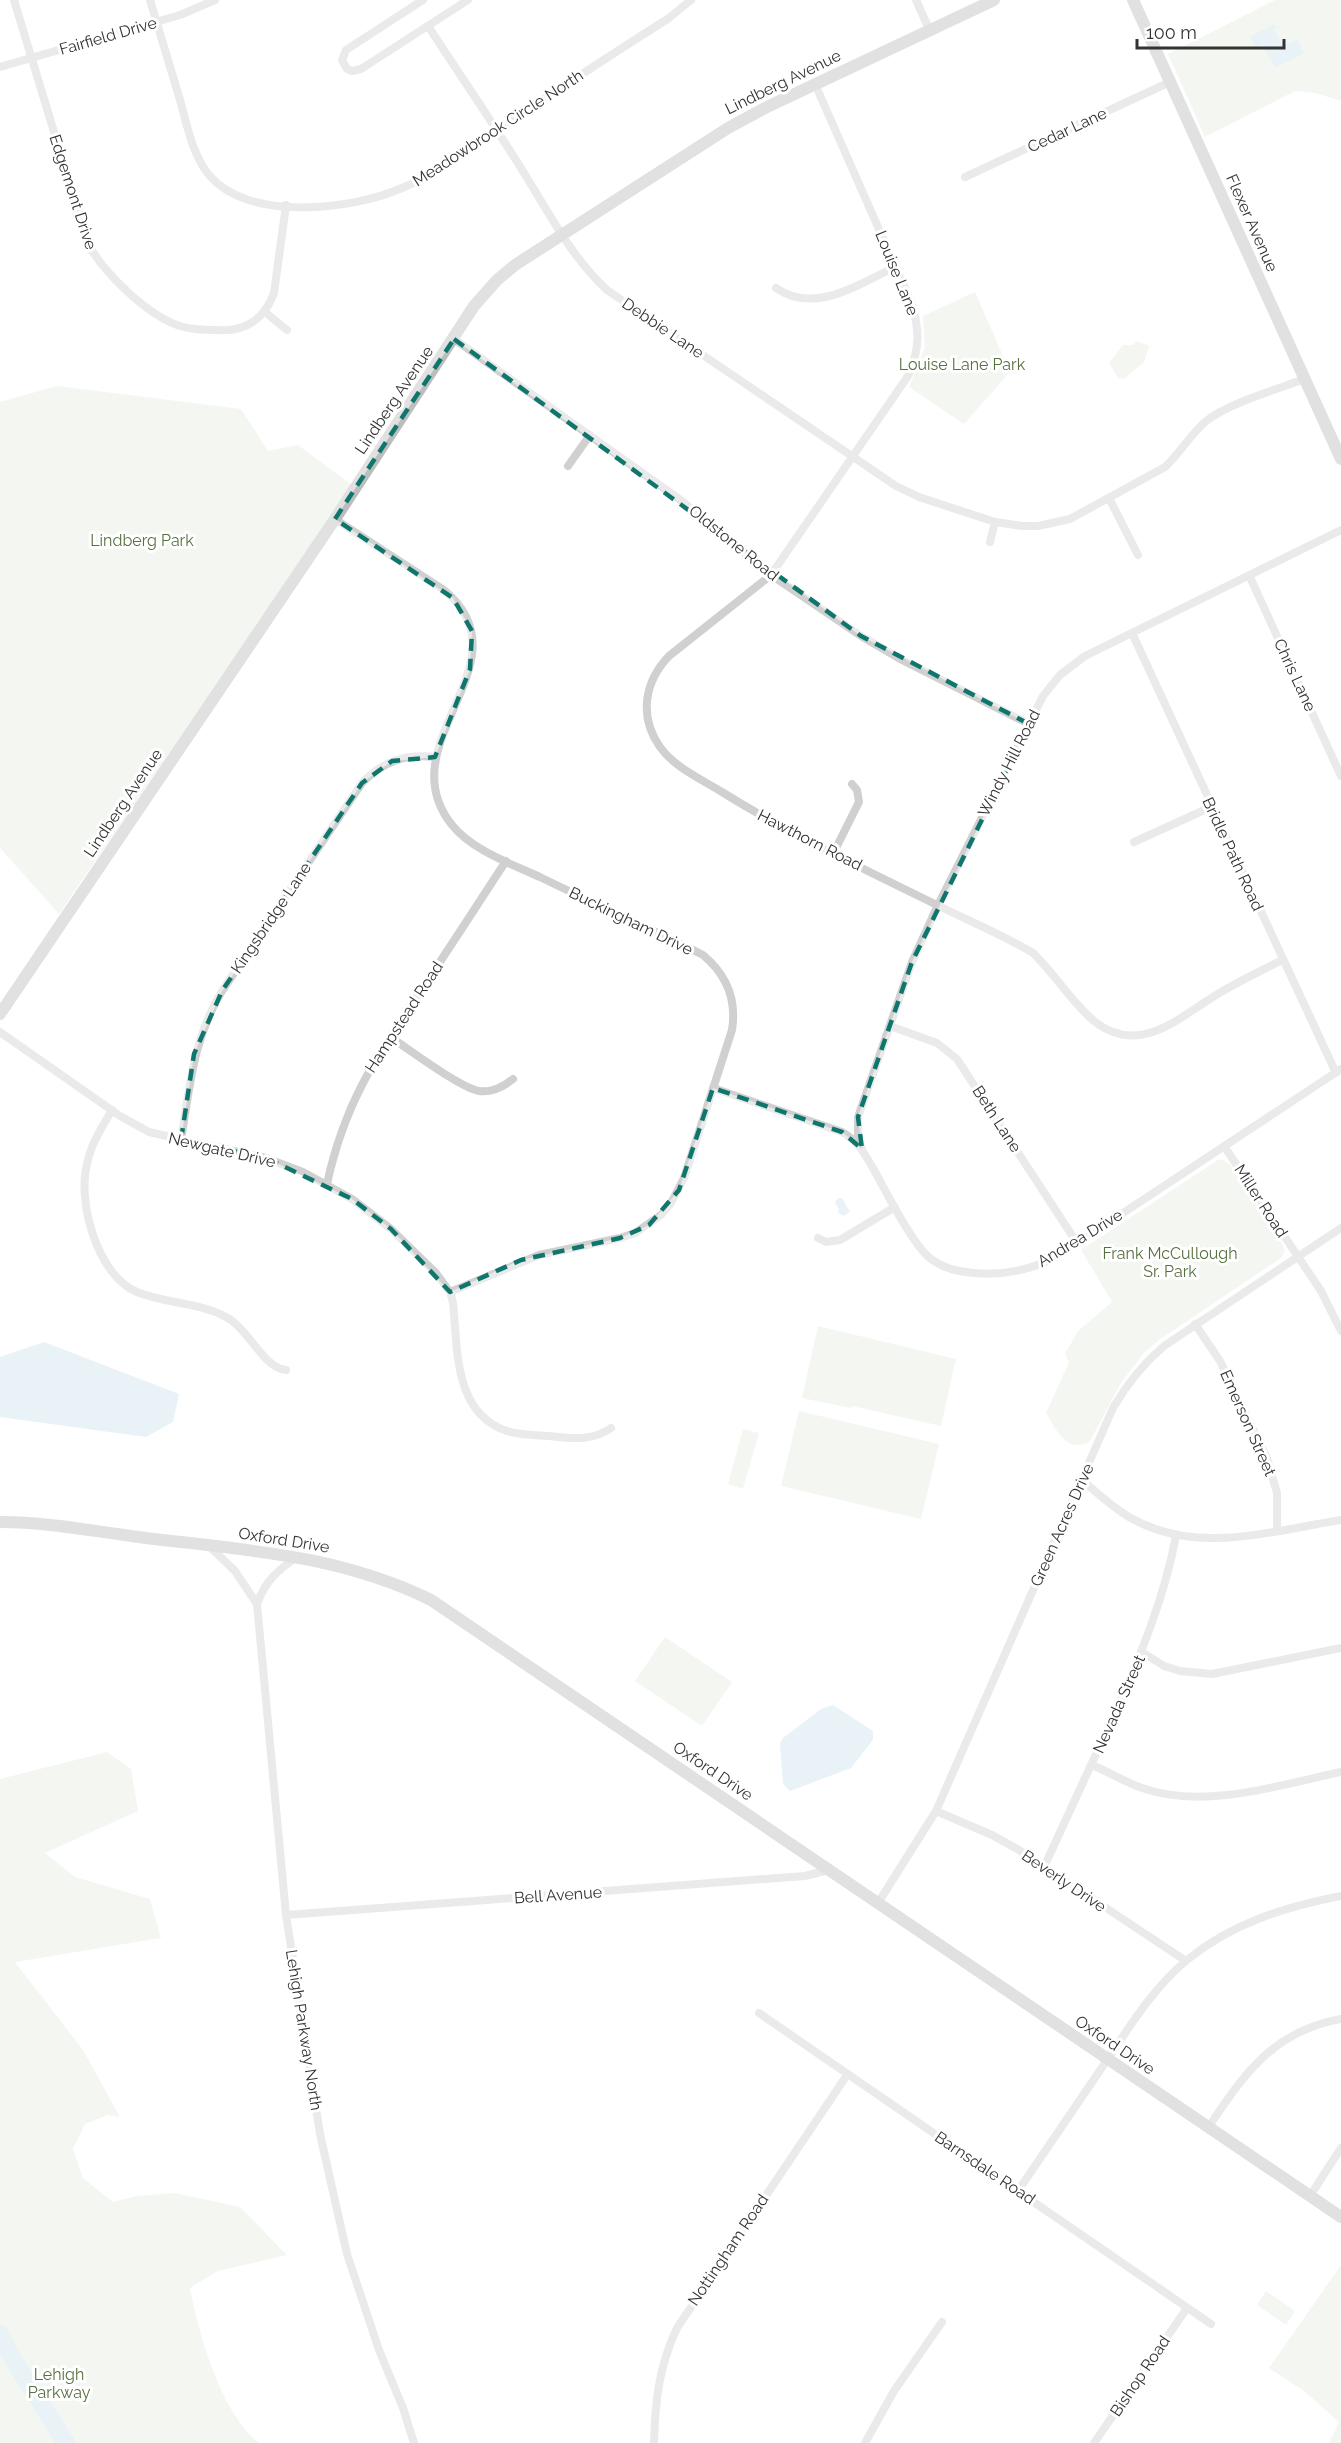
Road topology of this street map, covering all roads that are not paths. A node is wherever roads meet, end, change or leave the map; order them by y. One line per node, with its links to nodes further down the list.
1 (14, 0): 13 (street, Edgemont Drive)
2 (150, 0): 10 (street, Meadowbrook Circle North)
3 (215, 0): 10 (street, Fairfield Drive)
4 (423, 0): 11 (street)
5 (468, 0): 11 (street)
6 (691, 0): 17 (street, Meadowbrook Circle North)
7 (916, 0): 12 (street)
8 (994, 0): 12 (street, Lindberg Avenue)
9 (1133, 0): 15 (street, Flexer Avenue)
10 (157, 22): 13 (street, Fairfield Drive); 19 (street, Meadowbrook Circle North)
11 (428, 26): 17 (street, Debbie Lane)
12 (929, 29): 16 (street, Lindberg Avenue)
13 (31, 57): 14 (street, Fairfield Drive); 23 (street, Edgemont Drive)
14 (0, 67)
15 (1170, 82): 18 (street, Cedar Lane); 26 (street, Flexer Avenue)
16 (815, 84): 20 (street, Lindberg Avenue); 21 (street, Louise Lane)
17 (498, 130): 19 (street, Meadowbrook Circle North); 20 (street, Debbie Lane)
18 (965, 177)
19 (286, 205): 23 (street)
20 (562, 233): 25 (street, Lindberg Avenue); 28 (street, Debbie Lane)
21 (895, 267): 22 (street); 28 (street, Louise Lane)
22 (776, 288)
23 (265, 312): 24 (street)
24 (287, 330)
25 (454, 339): 27 (street, Oldstone Road); 32 (street, Lindberg Avenue)
26 (1305, 379): 29 (street, Flexer Avenue); 31 (street, Debbie Lane)
27 (590, 435): 30 (street); 37 (street, Oldstone Road)
28 (853, 457): 33 (street, Debbie Lane); 37 (street, Hawthorn Road)
29 (1341, 459)
30 (568, 466)
31 (1109, 498): 33 (street, Debbie Lane); 36 (street)
32 (334, 519): 41 (street, Buckingham Drive); 50 (street, Lindberg Avenue)
33 (995, 522): 35 (street)
34 (1341, 530): 38 (street, Windy Hill Road)
35 (990, 542)
36 (1138, 555)
37 (771, 575): 40 (street, Oldstone Road); 46 (street, Hawthorn Road)
38 (1248, 575): 39 (street, Windy Hill Road); 42 (street, Chris Lane)
39 (1132, 633): 40 (street, Windy Hill Road); 44 (street, Bridle Path Road)
40 (1029, 724): 48 (street, Windy Hill Road)
41 (435, 757): 47 (street, Buckingham Drive); 58 (street, Kingsbridge Lane)
42 (1341, 776)
43 (852, 784): 46 (street)
44 (1211, 807): 45 (street); 49 (street, Bridle Path Road)
45 (1134, 842)
46 (834, 854): 48 (street, Hawthorn Road)
47 (506, 861): 53 (street, Hampstead Road); 56 (street, Buckingham Drive)
48 (938, 905): 49 (street, Hawthorn Road); 51 (street, Windy Hill Road)
49 (1282, 960): 54 (street, Bridle Path Road)
50 (0, 1014)
51 (890, 1026): 60 (street, Windy Hill Road); 65 (street, Beth Lane)
52 (0, 1032): 57 (street, Newgate Drive)
53 (390, 1037): 55 (street); 61 (street, Hampstead Road)
54 (1338, 1071): 59 (street, Andrea Drive)
55 (513, 1078)
56 (713, 1088): 60 (street, Andrea Drive); 67 (street, Buckingham Drive)
57 (112, 1110): 58 (street, Newgate Drive); 70 (street)
58 (181, 1140): 61 (street, Newgate Drive)
59 (1224, 1146): 65 (street, Andrea Drive); 66 (street, Miller Road)
60 (862, 1149): 62 (street, Andrea Drive)
61 (327, 1184): 67 (street, Newgate Drive)
62 (895, 1207): 64 (street); 65 (street, Andrea Drive)
63 (1341, 1228): 66 (street, Green Acres Drive)
64 (819, 1238)
65 (1077, 1243)
66 (1297, 1257): 68 (street, Green Acres Drive); 69 (street, Miller Road)
67 (450, 1292): 71 (street, Newgate Drive)
68 (1196, 1324): 72 (street, Green Acres Drive); 75 (street, Emerson Street)
69 (1341, 1331)
70 (286, 1370)
71 (611, 1428)
72 (1082, 1480): 76 (street); 84 (street, Green Acres Drive)
73 (1341, 1520): 75 (street)
74 (0, 1522): 77 (street, Oxford Drive)
75 (1277, 1530): 76 (street)
76 (1176, 1536): 81 (street, Nevada Street)
77 (207, 1545): 78 (street, Oxford Drive); 79 (street, Lehigh Parkway North)
78 (297, 1557): 79 (street); 86 (street, Oxford Drive)
79 (257, 1604): 89 (street, Lehigh Parkway North)
80 (1341, 1648): 81 (street)
81 (1142, 1652): 82 (street, Nevada Street)
82 (1092, 1765): 83 (street); 85 (street, Nevada Street)
83 (1341, 1772)
84 (936, 1811): 85 (street, Beverly Drive); 88 (street, Green Acres Drive)
85 (1044, 1867): 90 (street, Beverly Drive)
86 (829, 1869): 88 (street, Oxford Drive); 89 (street, Bell Avenue)
87 (1341, 1896): 90 (street)
88 (878, 1903): 93 (street, Oxford Drive)
89 (286, 1916): 103 (street, Lehigh Parkway North)
90 (1186, 1961): 93 (street)
91 (759, 2013): 94 (street, Barnsdale Road)
92 (1341, 2019): 95 (street)
93 (1107, 2060): 95 (street, Oxford Drive); 97 (street)
94 (847, 2075): 97 (street, Barnsdale Road); 104 (street, Nottingham Road)
95 (1208, 2128): 98 (street, Oxford Drive)
96 (1341, 2148): 98 (street)
97 (1018, 2191): 100 (street, Barnsdale Road)
98 (1310, 2196): 99 (street, Oxford Drive)
99 (1341, 2217)
100 (1187, 2308): 102 (street, Barnsdale Road); 106 (street, Bishop Road)
101 (942, 2322): 105 (street)
102 (1211, 2324)
103 (414, 2443)
104 (654, 2443)
105 (865, 2443)
106 (1094, 2443)

